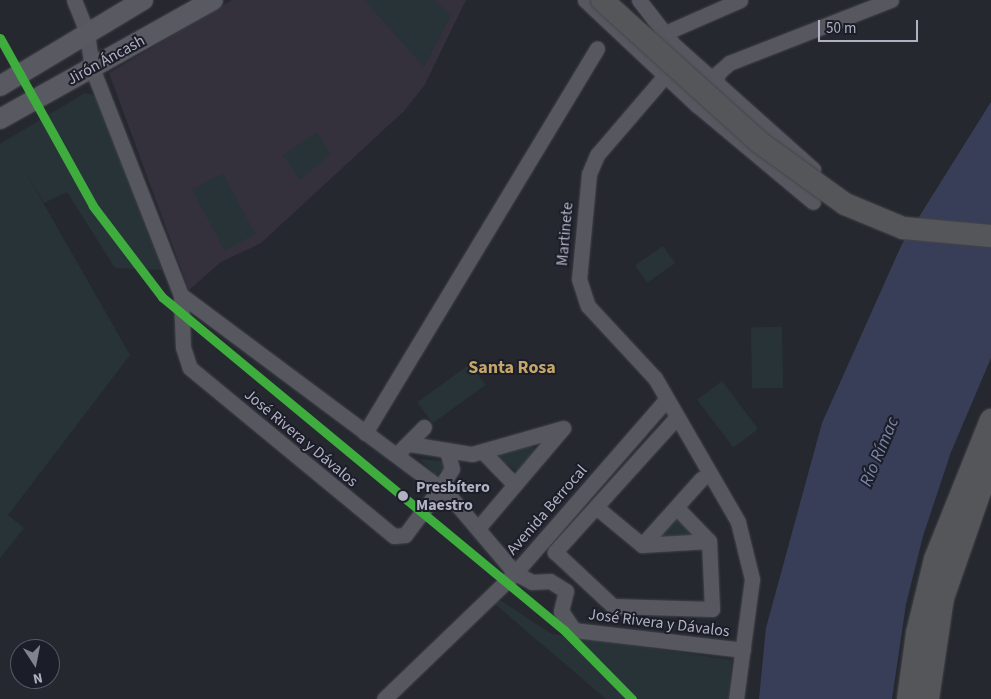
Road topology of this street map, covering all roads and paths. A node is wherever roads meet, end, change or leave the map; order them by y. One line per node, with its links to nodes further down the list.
1 (74, 0): 9 (street, José Rivera y Dávalos)
2 (144, 0): 9 (main road, Jirón Áncash)
3 (213, 0): 12 (main road, Jirón Áncash)
4 (585, 0): 13 (street)
5 (602, 0): 20 (highway, bridge)
6 (639, 0): 10 (street)
7 (740, 0): 10 (street)
8 (891, 0): 14 (street)
9 (88, 33): 12 (street, José Rivera y Dávalos); 15 (main road, Jirón Áncash)
10 (665, 34): 14 (street)
11 (597, 48): 26 (street)
12 (92, 68): 17 (main road, Jirón Áncash); 21 (street, José Rivera y Dávalos)
13 (663, 78): 16 (street); 22 (street, Martinete)
14 (717, 85): 16 (street); 18 (street)
15 (0, 86)
16 (697, 105): 19 (street)
17 (0, 119)
18 (830, 186)
19 (813, 202)
20 (991, 236)
21 (182, 295): 26 (street); 34 (street, José Rivera y Dávalos)
22 (663, 396): 23 (street, Martinete); 40 (street, Avenida Berrocal)
23 (676, 418): 35 (street); 41 (street, Martinete)
24 (991, 420): 44 (highway)
25 (424, 427): 27 (street)
26 (365, 433): 29 (street)
27 (410, 444): 29 (street); 30 (street)
28 (482, 452): 30 (street); 33 (street); 33 (street)
29 (394, 454): 34 (street)
30 (448, 454): 34 (street, José Rivera y Dávalos)
31 (991, 460): 45 (highway)
32 (701, 479): 36 (street)
33 (513, 483): 37 (street)
34 (440, 488): 37 (street)
35 (596, 507): 38 (street); 39 (street)
36 (677, 508): 38 (street); 39 (street)
37 (480, 527): 40 (street)
38 (709, 541): 39 (street)
39 (642, 545)
40 (515, 574): 41 (street, José Rivera y Dávalos); 42 (street, Avenida Berrocal)
41 (743, 650): 43 (street, Martinete)
42 (384, 699)
43 (736, 699)
44 (908, 699)
45 (928, 699)

